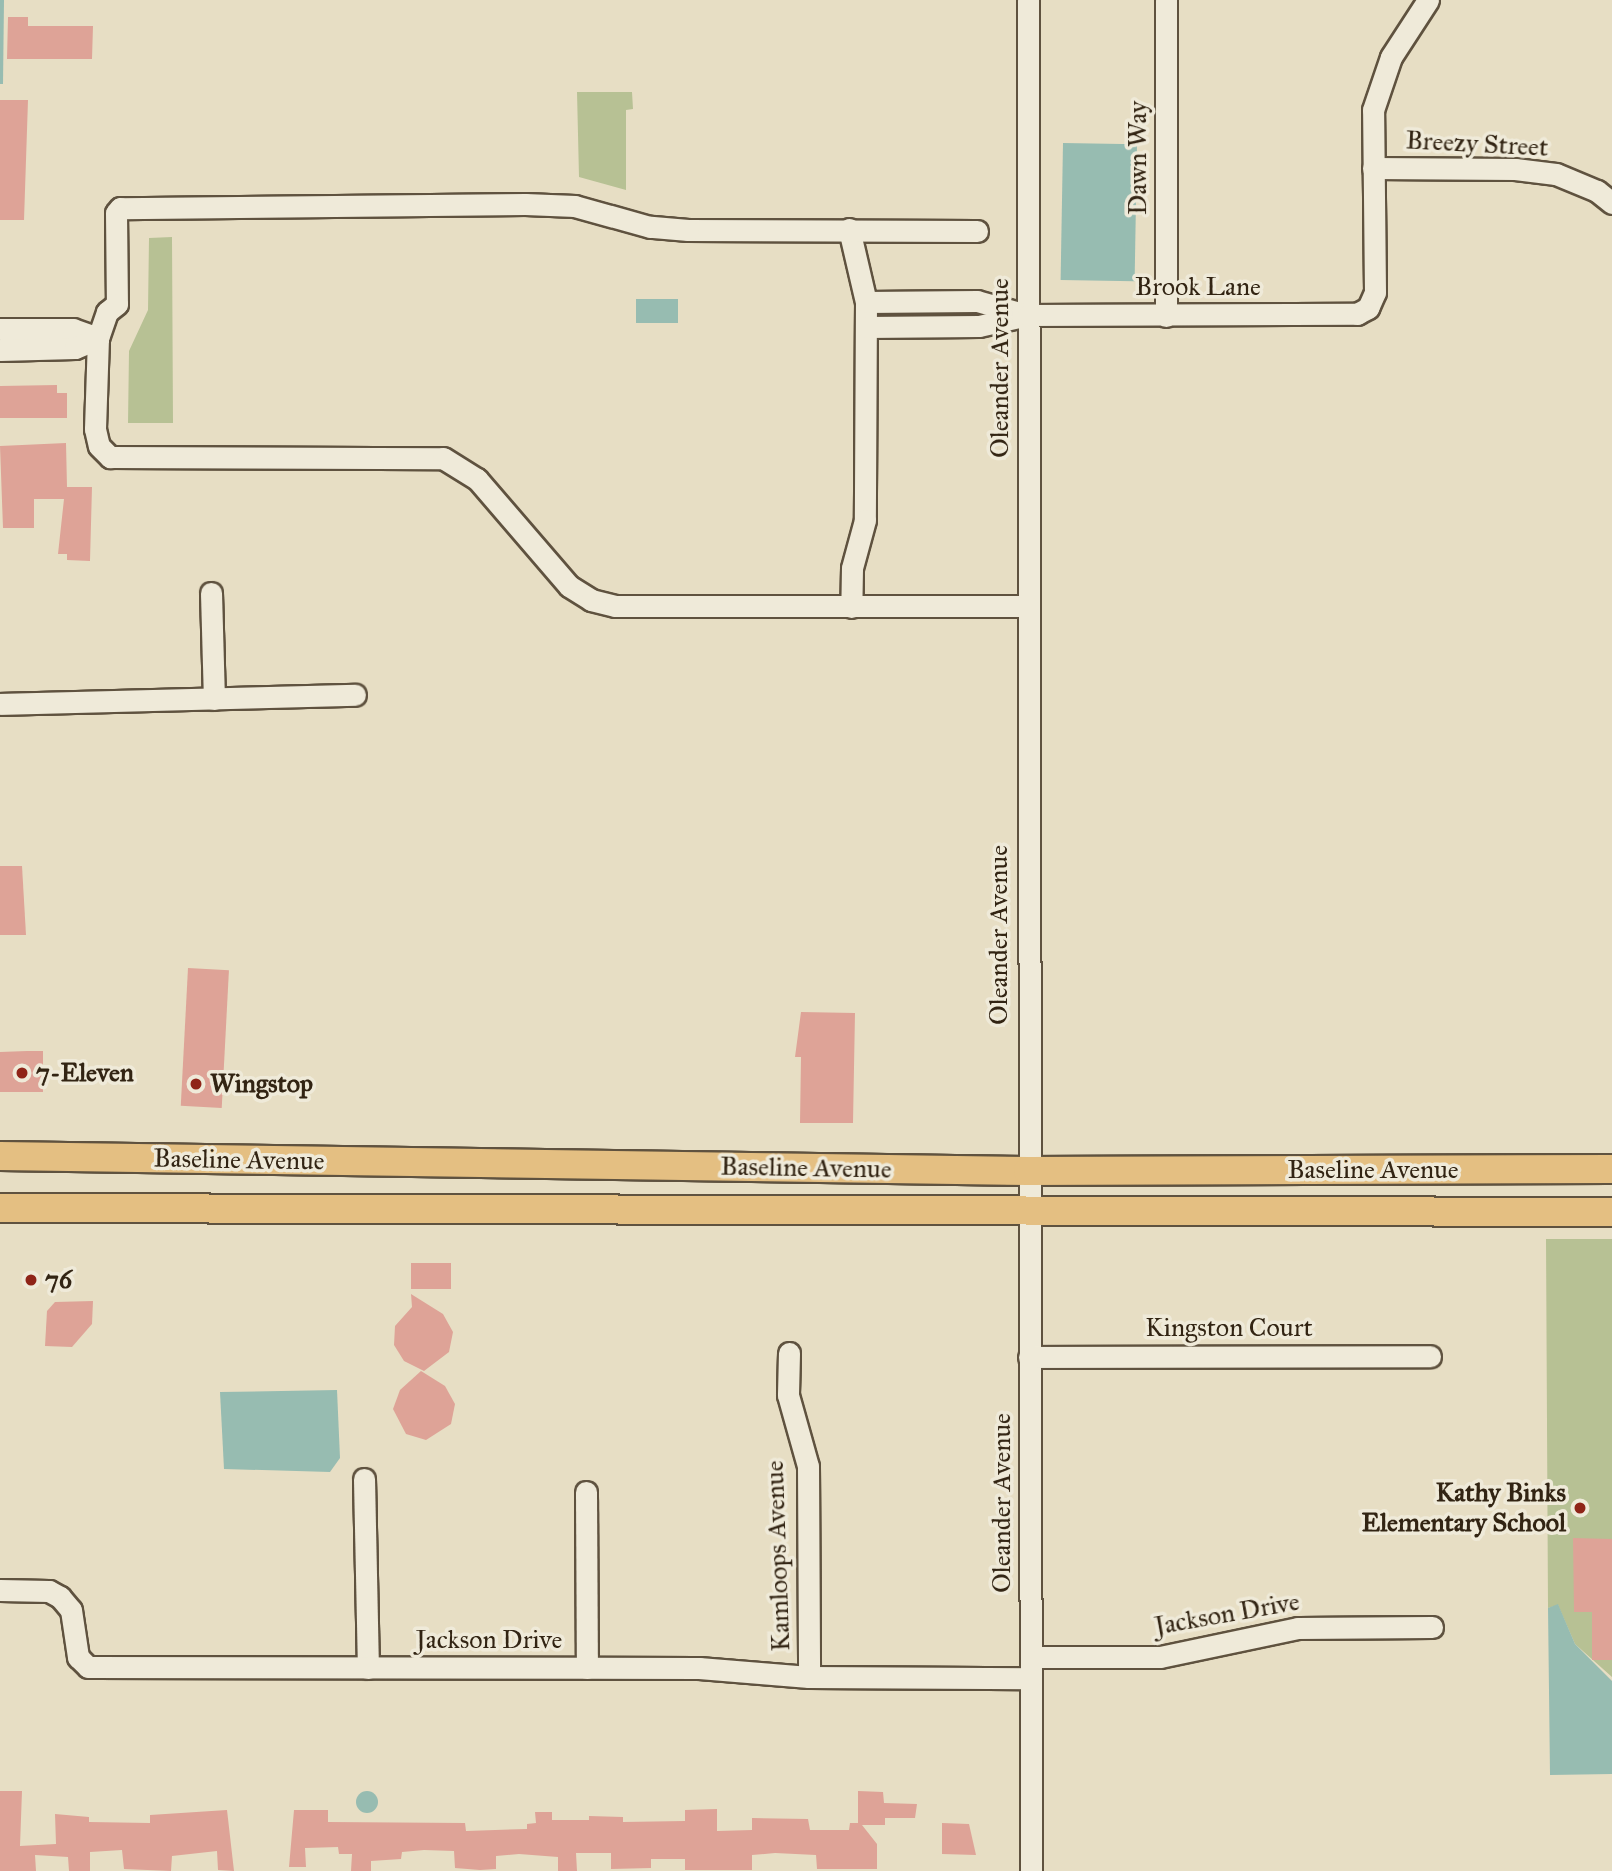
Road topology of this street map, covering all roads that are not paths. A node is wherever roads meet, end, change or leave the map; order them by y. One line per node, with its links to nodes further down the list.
1 (1028, 0): 10 (street, Oleander Avenue)
2 (1166, 0): 11 (street, Dawn Way)
3 (1428, 0): 4 (street)
4 (1373, 168): 5 (street, Breezy Street); 11 (street, Brook Lane)
5 (1612, 204)
6 (849, 229): 7 (street); 8 (street); 15 (street)
7 (977, 231)
8 (866, 302): 9 (street); 13 (street)
9 (944, 302): 10 (street); 12 (street)
10 (1028, 315): 11 (street, Brook Lane); 12 (street); 18 (street, Oleander Avenue)
11 (1166, 316)
12 (945, 326): 13 (street)
13 (866, 327): 19 (street)
14 (0, 330): 15 (street)
15 (98, 338): 16 (street); 19 (street)
16 (0, 350)
17 (211, 593): 21 (street)
18 (1027, 606): 19 (street); 25 (street, Oleander Avenue)
19 (851, 607)
20 (355, 695): 21 (street)
21 (214, 699): 22 (street)
22 (0, 704)
23 (0, 1156): 25 (main road, Baseline Avenue)
24 (1612, 1169): 25 (main road, Baseline Avenue)
25 (1028, 1171): 28 (street, Oleander Avenue)
26 (0, 1208): 28 (main road, Baseline Avenue)
27 (1612, 1212): 28 (main road, Baseline Avenue)
28 (1029, 1213): 31 (street, Oleander Avenue)
29 (789, 1353): 39 (street, Kamloops Avenue)
30 (1430, 1356): 31 (street, Kingston Court)
31 (1029, 1357): 36 (street, Oleander Avenue)
32 (364, 1479): 37 (street)
33 (586, 1492): 38 (street)
34 (0, 1590): 37 (street, Jackson Drive)
35 (1432, 1626): 36 (street, Jackson Drive)
36 (1031, 1667): 39 (street, Jackson Drive); 40 (street, Oleander Avenue)
37 (368, 1668): 38 (street, Jackson Drive)
38 (587, 1668): 39 (street, Jackson Drive)
39 (809, 1677)
40 (1031, 1871)

